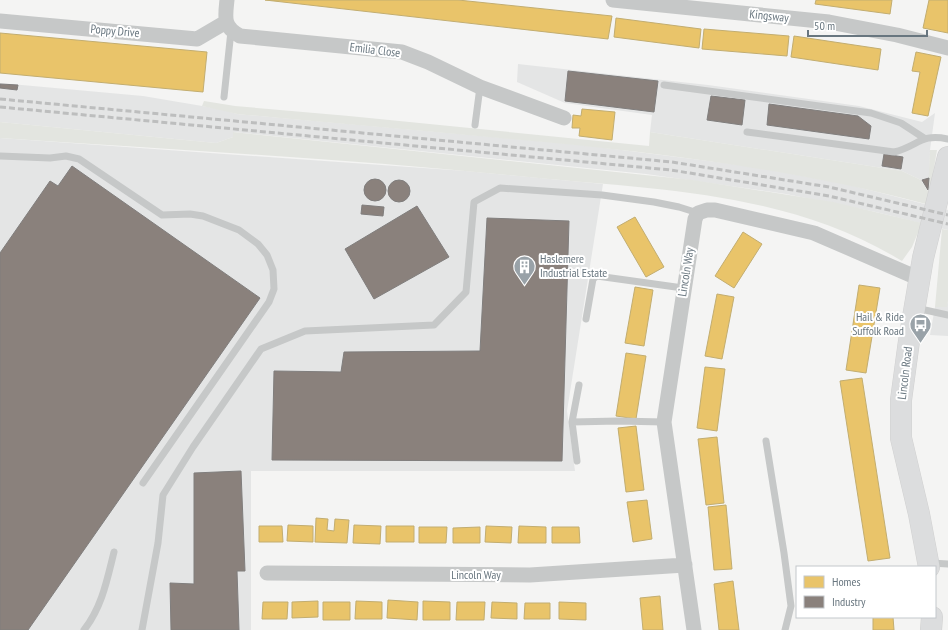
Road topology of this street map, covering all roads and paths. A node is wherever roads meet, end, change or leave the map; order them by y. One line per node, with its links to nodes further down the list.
1 (227, 0): 4 (street)
2 (613, 0): 5 (street, Kingsway)
3 (0, 21): 4 (street, Poppy Drive)
4 (228, 27): 7 (street, Emilia Close); 8 (lane)
5 (948, 48)
6 (664, 85): 12 (lane)
7 (480, 87): 9 (street, Emilia Close); 10 (lane)
8 (224, 97)
9 (564, 118)
10 (476, 124)
11 (747, 132): 12 (lane)
12 (924, 138): 13 (lane)
13 (948, 139)
14 (0, 156): 27 (lane)
15 (948, 157): 17 (street, Lincoln Road)
16 (698, 213): 17 (street); 18 (street, Lincoln Way); 34 (lane)
17 (920, 279): 19 (street, Lincoln Road)
18 (683, 288): 21 (lane); 24 (street, Lincoln Way)
19 (914, 308): 20 (lane); 30 (street, Lincoln Road)
20 (948, 315)
21 (586, 319)
22 (578, 385): 23 (lane)
23 (572, 422): 24 (lane); 26 (lane)
24 (664, 422): 29 (street, Lincoln Way)
25 (766, 441): 36 (lane)
26 (577, 461)
27 (143, 483)
28 (114, 552): 33 (lane)
29 (685, 565): 31 (street, Lincoln Way); 35 (street, Lincoln Way)
30 (935, 565)
31 (267, 574)
32 (932, 618): 37 (street)
33 (84, 630)
34 (142, 630)
35 (694, 630)
36 (786, 630)
37 (931, 630)

